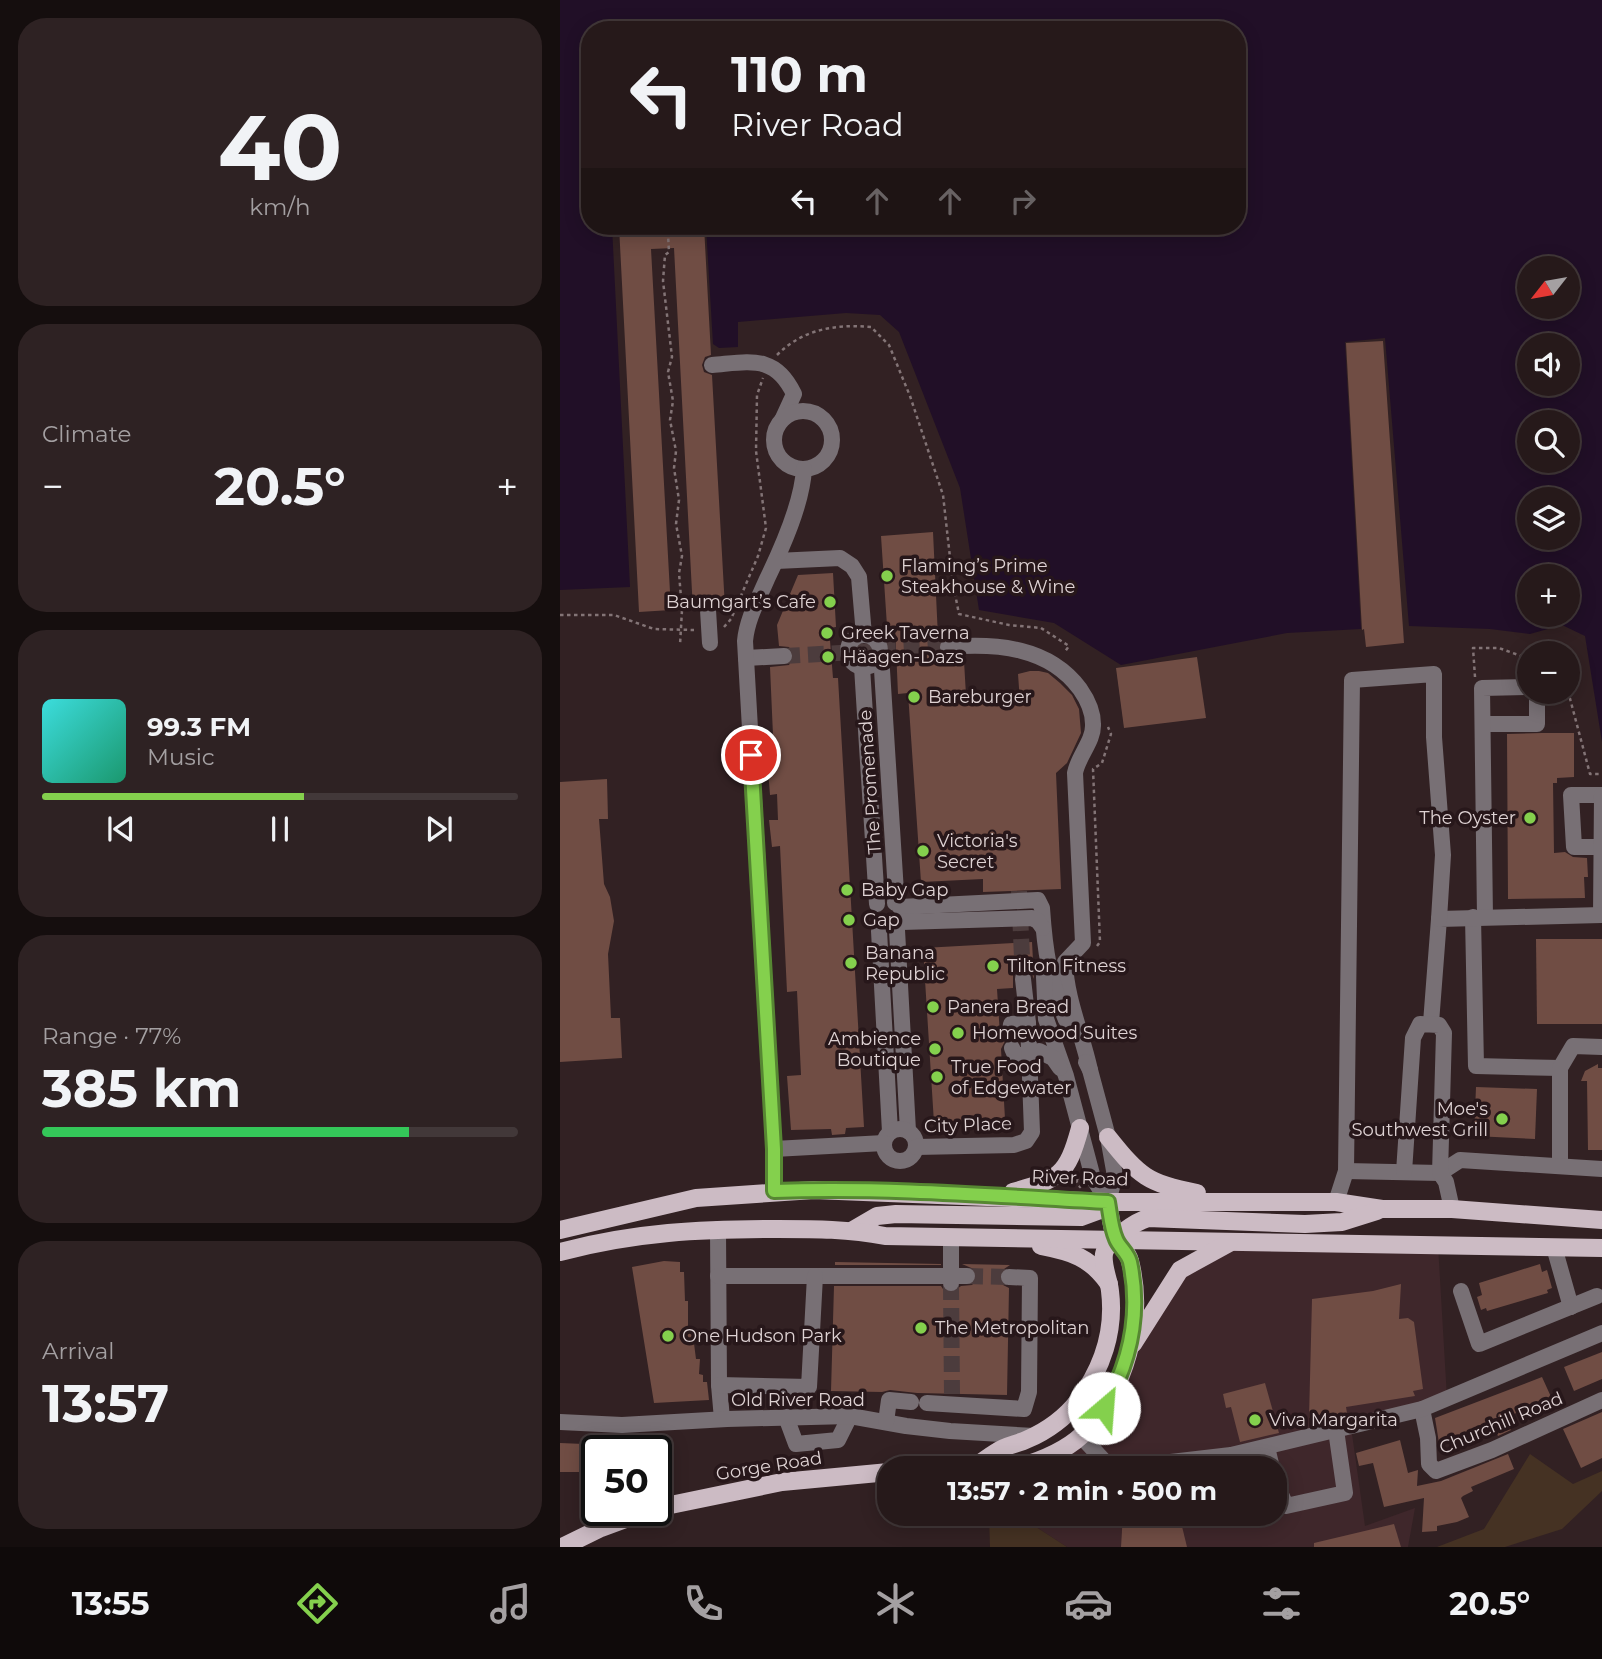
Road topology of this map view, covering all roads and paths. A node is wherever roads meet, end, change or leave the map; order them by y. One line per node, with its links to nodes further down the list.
1 (668, 235): 11 (path)
2 (712, 365): 3 (street)
3 (768, 365): 4 (street); 13 (path); 20 (path)
4 (794, 394): 5 (street); 6 (street)
5 (816, 414): 6 (street); 7 (street)
6 (783, 418): 7 (street)
7 (804, 469): 8 (street)
8 (776, 561): 12 (street); 18 (street)
9 (708, 610): 13 (street)
10 (560, 615): 11 (path)
11 (680, 630): 13 (path); 14 (path)
12 (864, 635): 19 (street); 21 (street)
13 (710, 636)
14 (680, 645)
15 (948, 647): 45 (street)
16 (1517, 655): 23 (path)
17 (784, 656): 18 (street)
18 (746, 658): 52 (street)
19 (878, 659): 21 (street); 33 (street, The Promenade)
20 (1060, 659)
21 (862, 667): 31 (street, The Promenade)
22 (1517, 687): 23 (street)
23 (1482, 688): 27 (street)
24 (1537, 704): 27 (street)
25 (1571, 704): 28 (path)
26 (1106, 724): 37 (path)
27 (1483, 724): 34 (street)
28 (1602, 774)
29 (1602, 795): 30 (street); 30 (street)
30 (1601, 848): 32 (street)
31 (877, 904): 33 (street); 36 (street)
32 (1602, 915): 34 (street)
33 (898, 916): 36 (street); 38 (street); 48 (street, The Promenade)
34 (1479, 917): 35 (street); 44 (street)
35 (1439, 919): 41 (street); 55 (street)
36 (879, 931): 49 (street)
37 (1094, 949)
38 (1046, 960): 45 (street); 46 (street)
39 (1023, 979): 40 (street, City Place)
40 (1028, 1023): 43 (street, City Place); 43 (street)
41 (1431, 1023): 56 (street); 57 (street)
42 (1602, 1047): 44 (street)
43 (1029, 1055): 46 (street); 51 (street, City Place)
44 (1560, 1068): 53 (street)
45 (1090, 1070): 46 (street); 50 (street)
46 (1066, 1076): 47 (street)
47 (1080, 1128): 61 (main road); 63 (street)
48 (908, 1131): 49 (street); 51 (street)
49 (887, 1137): 51 (street); 52 (street)
50 (1108, 1137): 62 (main road); 63 (street)
51 (916, 1147)
52 (774, 1149): 60 (street)
53 (1560, 1165): 54 (street); 57 (street)
54 (1602, 1169)
55 (1346, 1171): 56 (street); 64 (street)
56 (1404, 1172): 57 (street)
57 (1440, 1173): 66 (street)
58 (1075, 1179): 59 (path)
59 (1080, 1187)
60 (774, 1191): 61 (main road, River Road); 69 (main road, River Road)
61 (1000, 1196): 63 (main road, River Road)
62 (1232, 1200): 63 (main road, River Road); 64 (main road, River Road)
63 (1108, 1202): 70 (main road); 73 (main road)
64 (1336, 1202): 65 (main road, River Road)
65 (1382, 1209): 66 (main road, River Road); 73 (main road)
66 (1452, 1209): 67 (main road, River Road)
67 (1602, 1220)
68 (718, 1229): 70 (main road); 77 (main road); 78 (street)
69 (560, 1230)
70 (853, 1230): 71 (main road)
71 (951, 1237): 72 (main road); 79 (street)
72 (1000, 1237): 73 (main road); 81 (main road)
73 (1116, 1239): 74 (main road); 81 (main road); 86 (main road)
74 (1231, 1242): 75 (main road); 86 (main road)
75 (1554, 1247): 76 (main road); 84 (street)
76 (1602, 1248)
77 (560, 1251)
78 (718, 1276): 79 (street); 87 (street)
79 (815, 1276): 87 (street)
80 (1009, 1277): 88 (street)
81 (1109, 1284): 98 (main road)
82 (1461, 1291): 84 (street)
83 (1600, 1299): 84 (street)
84 (1571, 1307)
85 (1602, 1333): 90 (street)
86 (1129, 1350): 99 (main road)
87 (719, 1385): 93 (street)
88 (952, 1400): 95 (street); 97 (street)
89 (1602, 1400): 90 (street, Churchill Road)
90 (1422, 1409): 96 (street)
91 (850, 1416): 92 (street, Old River Road); 92 (street); 95 (street, Old River Road)
92 (786, 1417): 93 (street, Old River Road)
93 (725, 1419): 94 (street, Old River Road)
94 (560, 1422)
95 (886, 1422): 97 (street, Old River Road)
96 (1336, 1430): 100 (street); 108 (street)
97 (950, 1432): 98 (street, Old River Road)
98 (1034, 1436): 101 (main road)
99 (1082, 1436): 102 (main road); 103 (street)
100 (1267, 1447): 104 (street); 105 (street)
101 (993, 1456)
102 (1052, 1456)
103 (1100, 1456)
104 (1225, 1456)
105 (1269, 1456)
106 (877, 1473): 107 (main road, Gorge Road)
107 (672, 1505)
108 (1287, 1506)
109 (608, 1526): 110 (main road)
110 (562, 1547)

